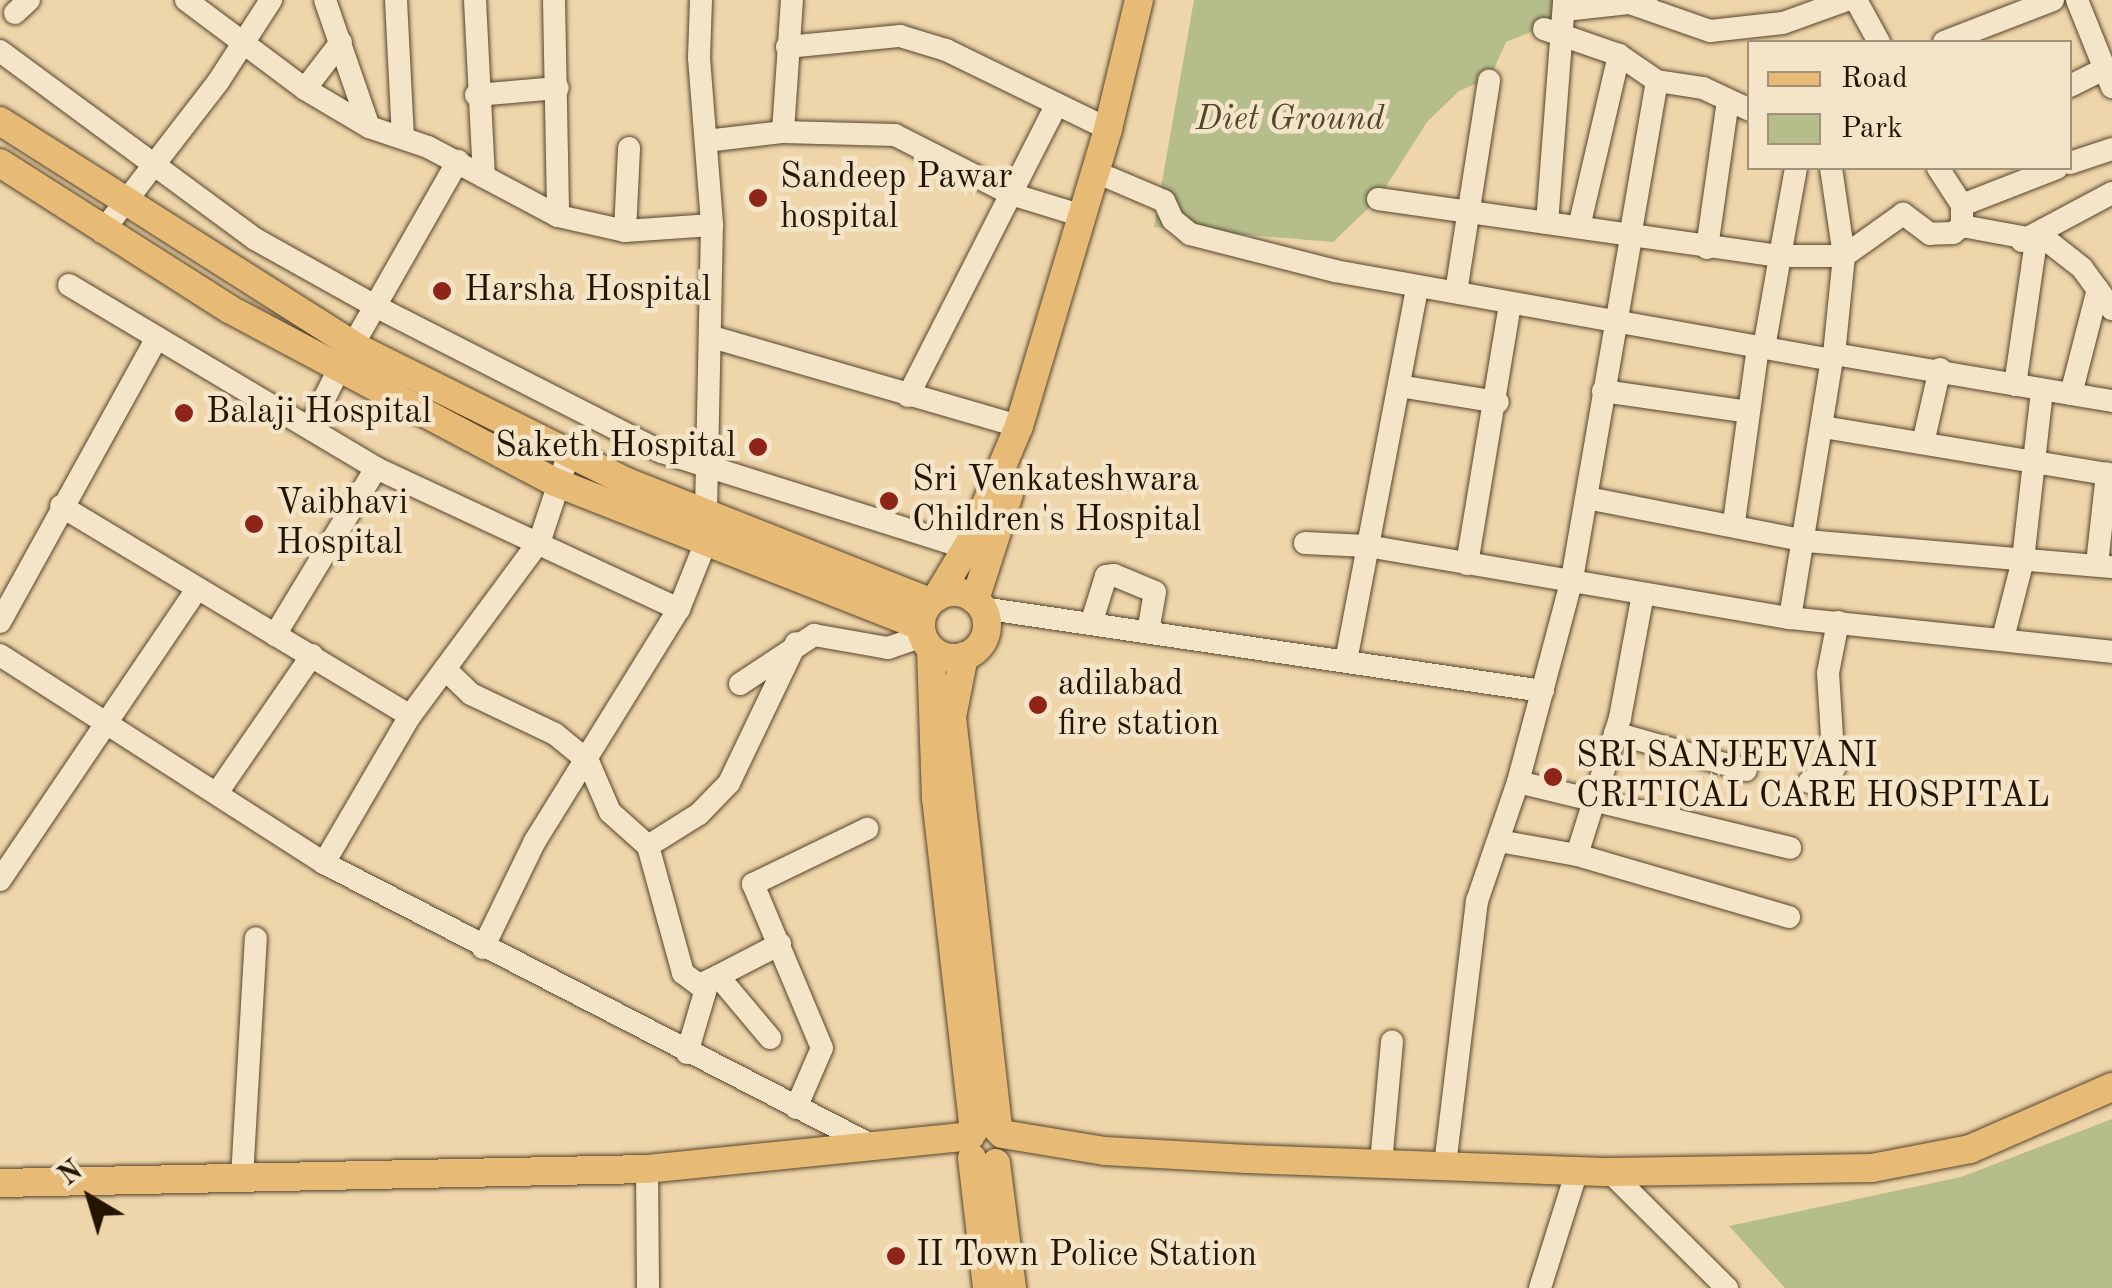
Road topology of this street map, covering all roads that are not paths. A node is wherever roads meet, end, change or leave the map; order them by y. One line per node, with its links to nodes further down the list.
1 (186, 0): 19 (street)
2 (271, 0): 19 (street)
3 (324, 0): 22 (street)
4 (396, 0): 39 (street)
5 (475, 0): 32 (street)
6 (554, 0): 30 (street)
7 (701, 0): 40 (street)
8 (792, 0): 23 (street)
9 (1139, 0): 37 (main road)
10 (1158, 0): 52 (main road)
11 (1847, 0): 15 (street)
12 (1856, 0): 20 (street)
13 (2053, 0): 17 (street)
14 (2077, 0): 26 (street)
15 (1642, 2): 16 (street)
16 (1565, 5): 18 (street)
17 (1981, 11): 21 (street)
18 (1554, 34): 25 (street); 61 (street)
19 (246, 40): 31 (street); 44 (street)
20 (1879, 40)
21 (1946, 40)
22 (341, 42): 31 (street); 36 (street)
23 (787, 47): 34 (street); 38 (street)
24 (0, 51): 44 (street)
25 (1619, 55): 28 (street); 63 (street)
26 (2110, 78): 29 (street)
27 (1489, 81): 57 (street)
28 (1657, 81): 33 (street); 66 (street)
29 (2072, 86)
30 (558, 88): 32 (street); 59 (street)
31 (305, 90): 36 (street)
32 (476, 95): 51 (street)
33 (1739, 106): 68 (street)
34 (1055, 108): 37 (street); 54 (street)
35 (0, 121): 56 (main road)
36 (369, 127): 39 (street)
37 (1108, 129): 60 (main road)
38 (783, 132): 40 (street); 54 (street)
39 (404, 136): 43 (street)
40 (706, 141): 62 (street)
41 (629, 148): 64 (street)
42 (2112, 148): 45 (street)
43 (458, 161): 51 (street); 76 (street)
44 (157, 162): 56 (street); 76 (street)
45 (2072, 162)
46 (0, 163): 65 (main road)
47 (1796, 170): 69 (street)
48 (1831, 170): 70 (street)
49 (1939, 170): 58 (street)
50 (2046, 170): 58 (street)
51 (484, 177): 59 (street)
52 (1110, 178): 72 (street); 121 (main road)
53 (2112, 193): 67 (street)
54 (1011, 194): 60 (street); 91 (street)
55 (1378, 199): 57 (street)
56 (120, 204): 65 (street); 81 (main road)
57 (1468, 211): 61 (street); 74 (street)
58 (1962, 215): 67 (street); 70 (street)
59 (558, 216): 64 (street)
60 (1083, 216): 96 (main road)
61 (1547, 222): 63 (street)
62 (712, 225): 64 (street); 79 (street)
63 (1580, 227): 66 (street)
64 (625, 231)
65 (102, 232): 85 (main road)
66 (1630, 237): 68 (street); 78 (street)
67 (2029, 241): 73 (street); 86 (street)
68 (1707, 248): 69 (street)
69 (1780, 256): 70 (street); 82 (street)
70 (1844, 256): 83 (street)
71 (69, 284): 80 (street)
72 (1417, 288): 74 (street); 87 (street)
73 (2098, 290): 77 (street); 90 (street)
74 (1456, 292): 75 (street)
75 (1510, 304): 78 (street); 93 (street)
76 (375, 306): 81 (street); 101 (street)
77 (2112, 309)
78 (1617, 320): 82 (street); 89 (street)
79 (712, 337): 91 (street); 101 (street)
80 (156, 341): 95 (street); 106 (street)
81 (353, 345): 99 (main road)
82 (1761, 347): 83 (street); 94 (street)
83 (1833, 357): 84 (street); 97 (street)
84 (1940, 369): 86 (street); 98 (street)
85 (338, 371): 95 (street); 104 (main road)
86 (2014, 385): 88 (street)
87 (1399, 386): 93 (street); 113 (street)
88 (2042, 391): 90 (street); 100 (street)
89 (1603, 392): 94 (street); 105 (street)
90 (2071, 394): 92 (street)
91 (908, 396): 96 (street)
92 (2112, 401)
93 (1498, 402): 116 (street)
94 (1748, 412): 108 (street)
95 (311, 424): 102 (street)
96 (1019, 426): 114 (main road)
97 (1824, 427): 98 (street); 110 (street)
98 (1923, 444): 100 (street)
99 (569, 453): 104 (street); 107 (main road)
100 (2036, 460): 103 (street); 115 (street)
101 (707, 465): 107 (street); 114 (street)
102 (376, 468): 109 (street); 129 (street)
103 (2109, 474): 117 (street)
104 (555, 482): 109 (street); 112 (main road)
105 (1587, 498): 108 (street); 118 (street)
106 (61, 506): 119 (street); 124 (street)
107 (706, 513): 125 (main road)
108 (1734, 522): 110 (street)
109 (540, 540): 122 (street); 137 (street)
110 (1806, 541): 115 (street); 123 (street)
111 (1305, 543): 113 (street)
112 (706, 544): 122 (street); 125 (main road)
113 (1367, 546): 116 (street); 136 (street)
114 (967, 548): 125 (main road)
115 (2022, 560): 117 (street); 130 (street)
116 (1467, 564): 118 (street)
117 (2105, 566)
118 (1572, 579): 120 (street); 139 (street)
119 (196, 589): 129 (street); 141 (street)
120 (1643, 594): 123 (street); 142 (street)
121 (979, 604): 125 (main road); 127 (street); 135 (main road)
122 (679, 608): 143 (street)
123 (1790, 618): 126 (street)
124 (0, 622)
125 (928, 622): 131 (street); 135 (main road); 166 (main road)
126 (1838, 622): 130 (street); 146 (street)
127 (1091, 624): 128 (street); 128 (street)
128 (1148, 632): 136 (street)
129 (275, 635): 134 (street)
130 (2003, 638): 132 (street)
131 (796, 642): 138 (street); 151 (street)
132 (2112, 652)
133 (0, 655): 141 (street)
134 (312, 655): 140 (street); 147 (street)
135 (964, 656): 166 (main road)
136 (1346, 661): 139 (street)
137 (444, 669): 140 (street); 143 (street)
138 (740, 684)
139 (1543, 690): 145 (street)
140 (410, 716): 154 (street)
141 (109, 721): 147 (street); 155 (street)
142 (1615, 733): 144 (street); 148 (street)
143 (588, 761): 151 (street); 159 (street)
144 (1746, 770)
145 (1518, 782): 148 (street); 150 (street)
146 (1810, 782)
147 (219, 790): 154 (street)
148 (1594, 802): 152 (street); 153 (street)
149 (867, 830): 158 (street)
150 (1499, 840): 153 (street); 169 (street)
151 (648, 846): 160 (street)
152 (1790, 848)
153 (1577, 855): 156 (street)
154 (324, 864): 159 (street)
155 (0, 880)
156 (1789, 917)
157 (256, 938): 173 (street)
158 (780, 944): 160 (street); 165 (street)
159 (483, 948): 163 (street)
160 (713, 979): 161 (street); 163 (street)
161 (770, 1038)
162 (1392, 1041): 168 (street)
163 (687, 1054): 165 (street)
164 (2112, 1088): 172 (main road)
165 (796, 1108): 167 (street)
166 (985, 1145): 167 (main road); 168 (main road); 176 (main road); 177 (main road)
167 (876, 1148): 170 (main road)
168 (1381, 1163): 169 (main road)
169 (1445, 1165): 171 (main road)
170 (647, 1170): 173 (main road); 175 (street)
171 (1577, 1171): 172 (main road); 178 (street)
172 (1610, 1172): 179 (street)
173 (242, 1178): 174 (main road)
174 (0, 1182)
175 (648, 1288)
176 (987, 1288)
177 (1012, 1288)
178 (1540, 1288)
179 (1727, 1288)

